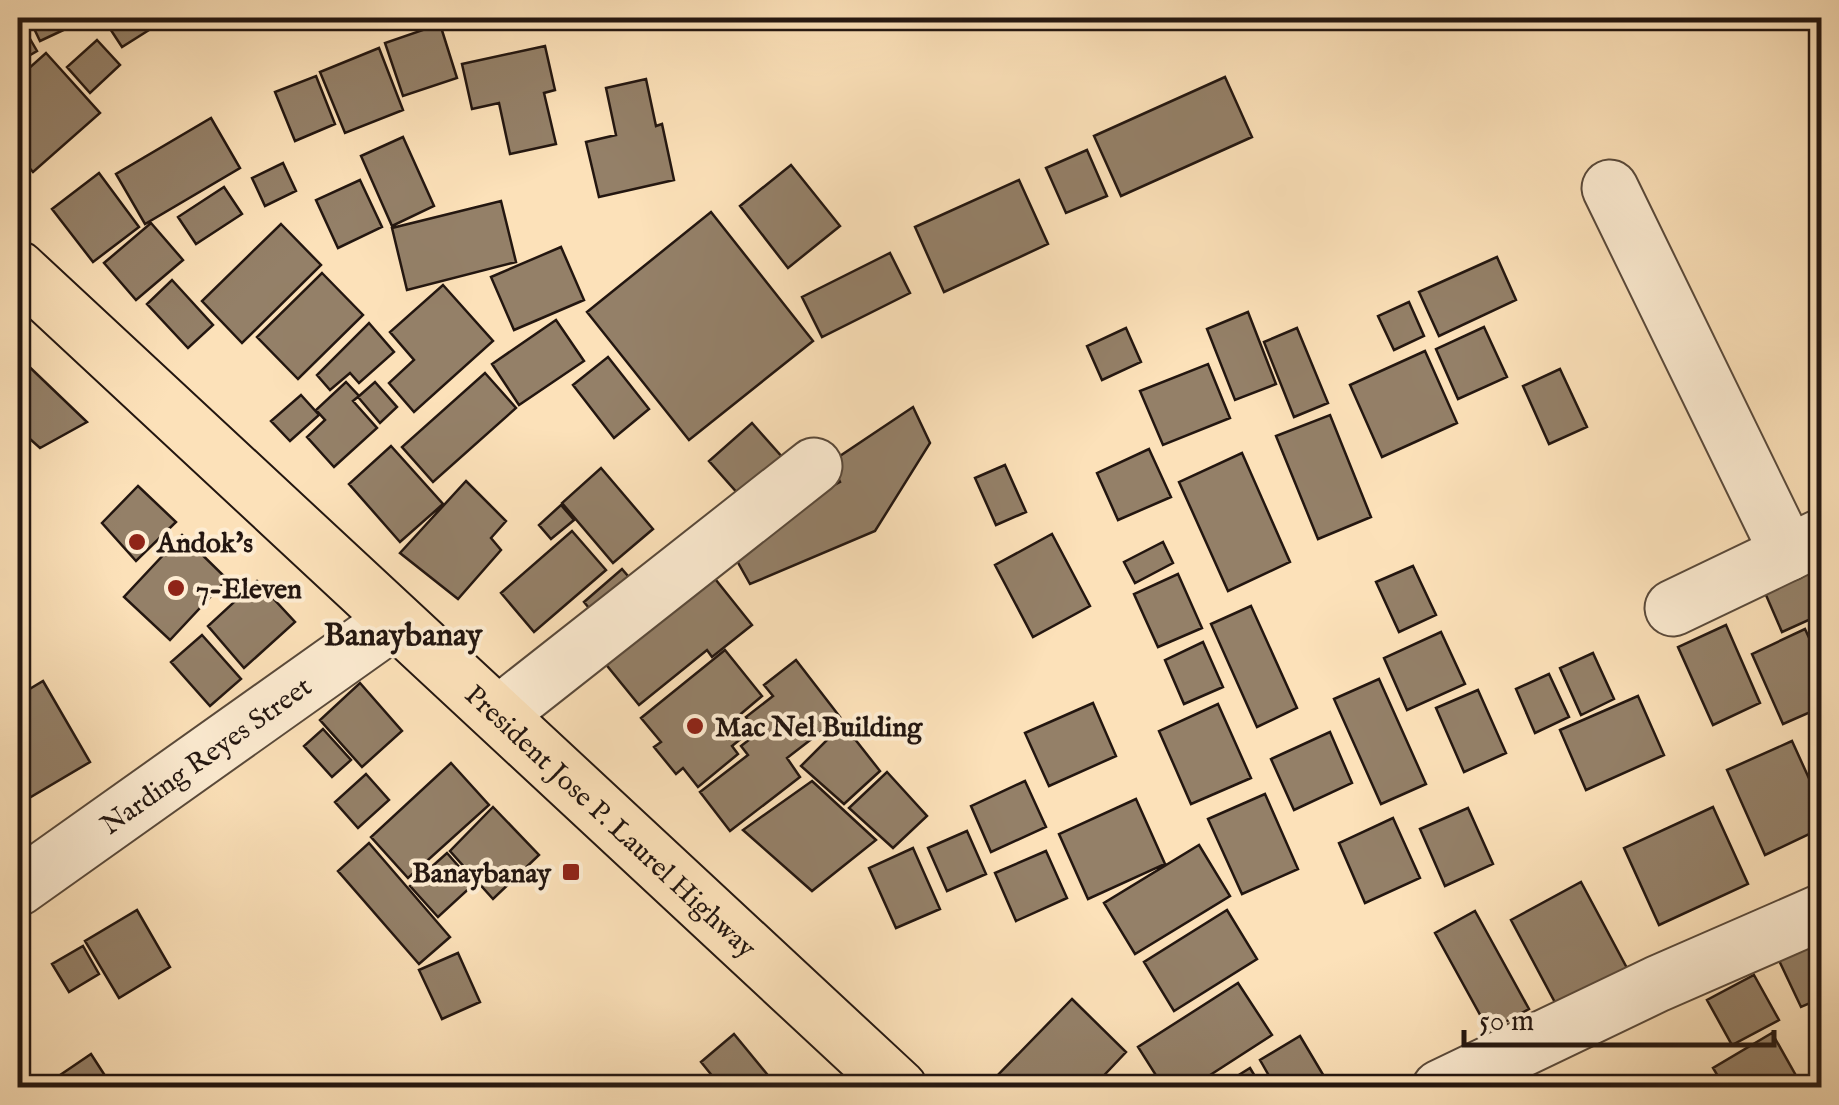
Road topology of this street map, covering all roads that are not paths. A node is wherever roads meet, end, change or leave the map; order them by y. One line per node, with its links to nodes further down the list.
1 (1610, 188): 4 (street)
2 (18, 269): 6 (highway, President Jose P. Laurel Highway)
3 (814, 466): 7 (street)
4 (1805, 545): 5 (street)
5 (1673, 608)
6 (394, 621): 7 (highway, President Jose P. Laurel Highway); 8 (street, Narding Reyes Street)
7 (499, 714): 10 (highway, President Jose P. Laurel Highway)
8 (18, 888)
9 (1822, 912): 11 (street)
10 (899, 1088)
11 (1440, 1088)

